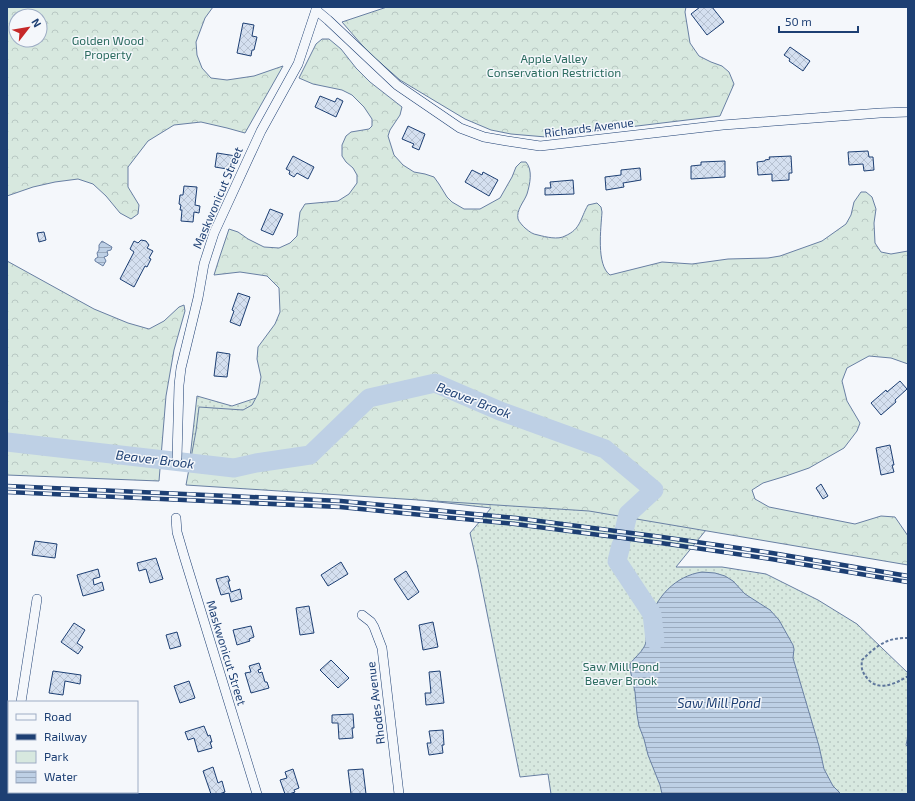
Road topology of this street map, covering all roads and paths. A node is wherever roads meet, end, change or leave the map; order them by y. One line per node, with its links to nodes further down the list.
1 (317, 8): 2 (street, Richards Avenue); 3 (street, Maskwonicut Street)
2 (908, 112)
3 (177, 458)
4 (176, 518): 10 (street, Maskwonicut Street)
5 (37, 600): 9 (street)
6 (362, 615): 11 (street, Rhodes Avenue)
7 (908, 638): 8 (path)
8 (908, 676)
9 (21, 701)
10 (257, 794)
11 (399, 794)

